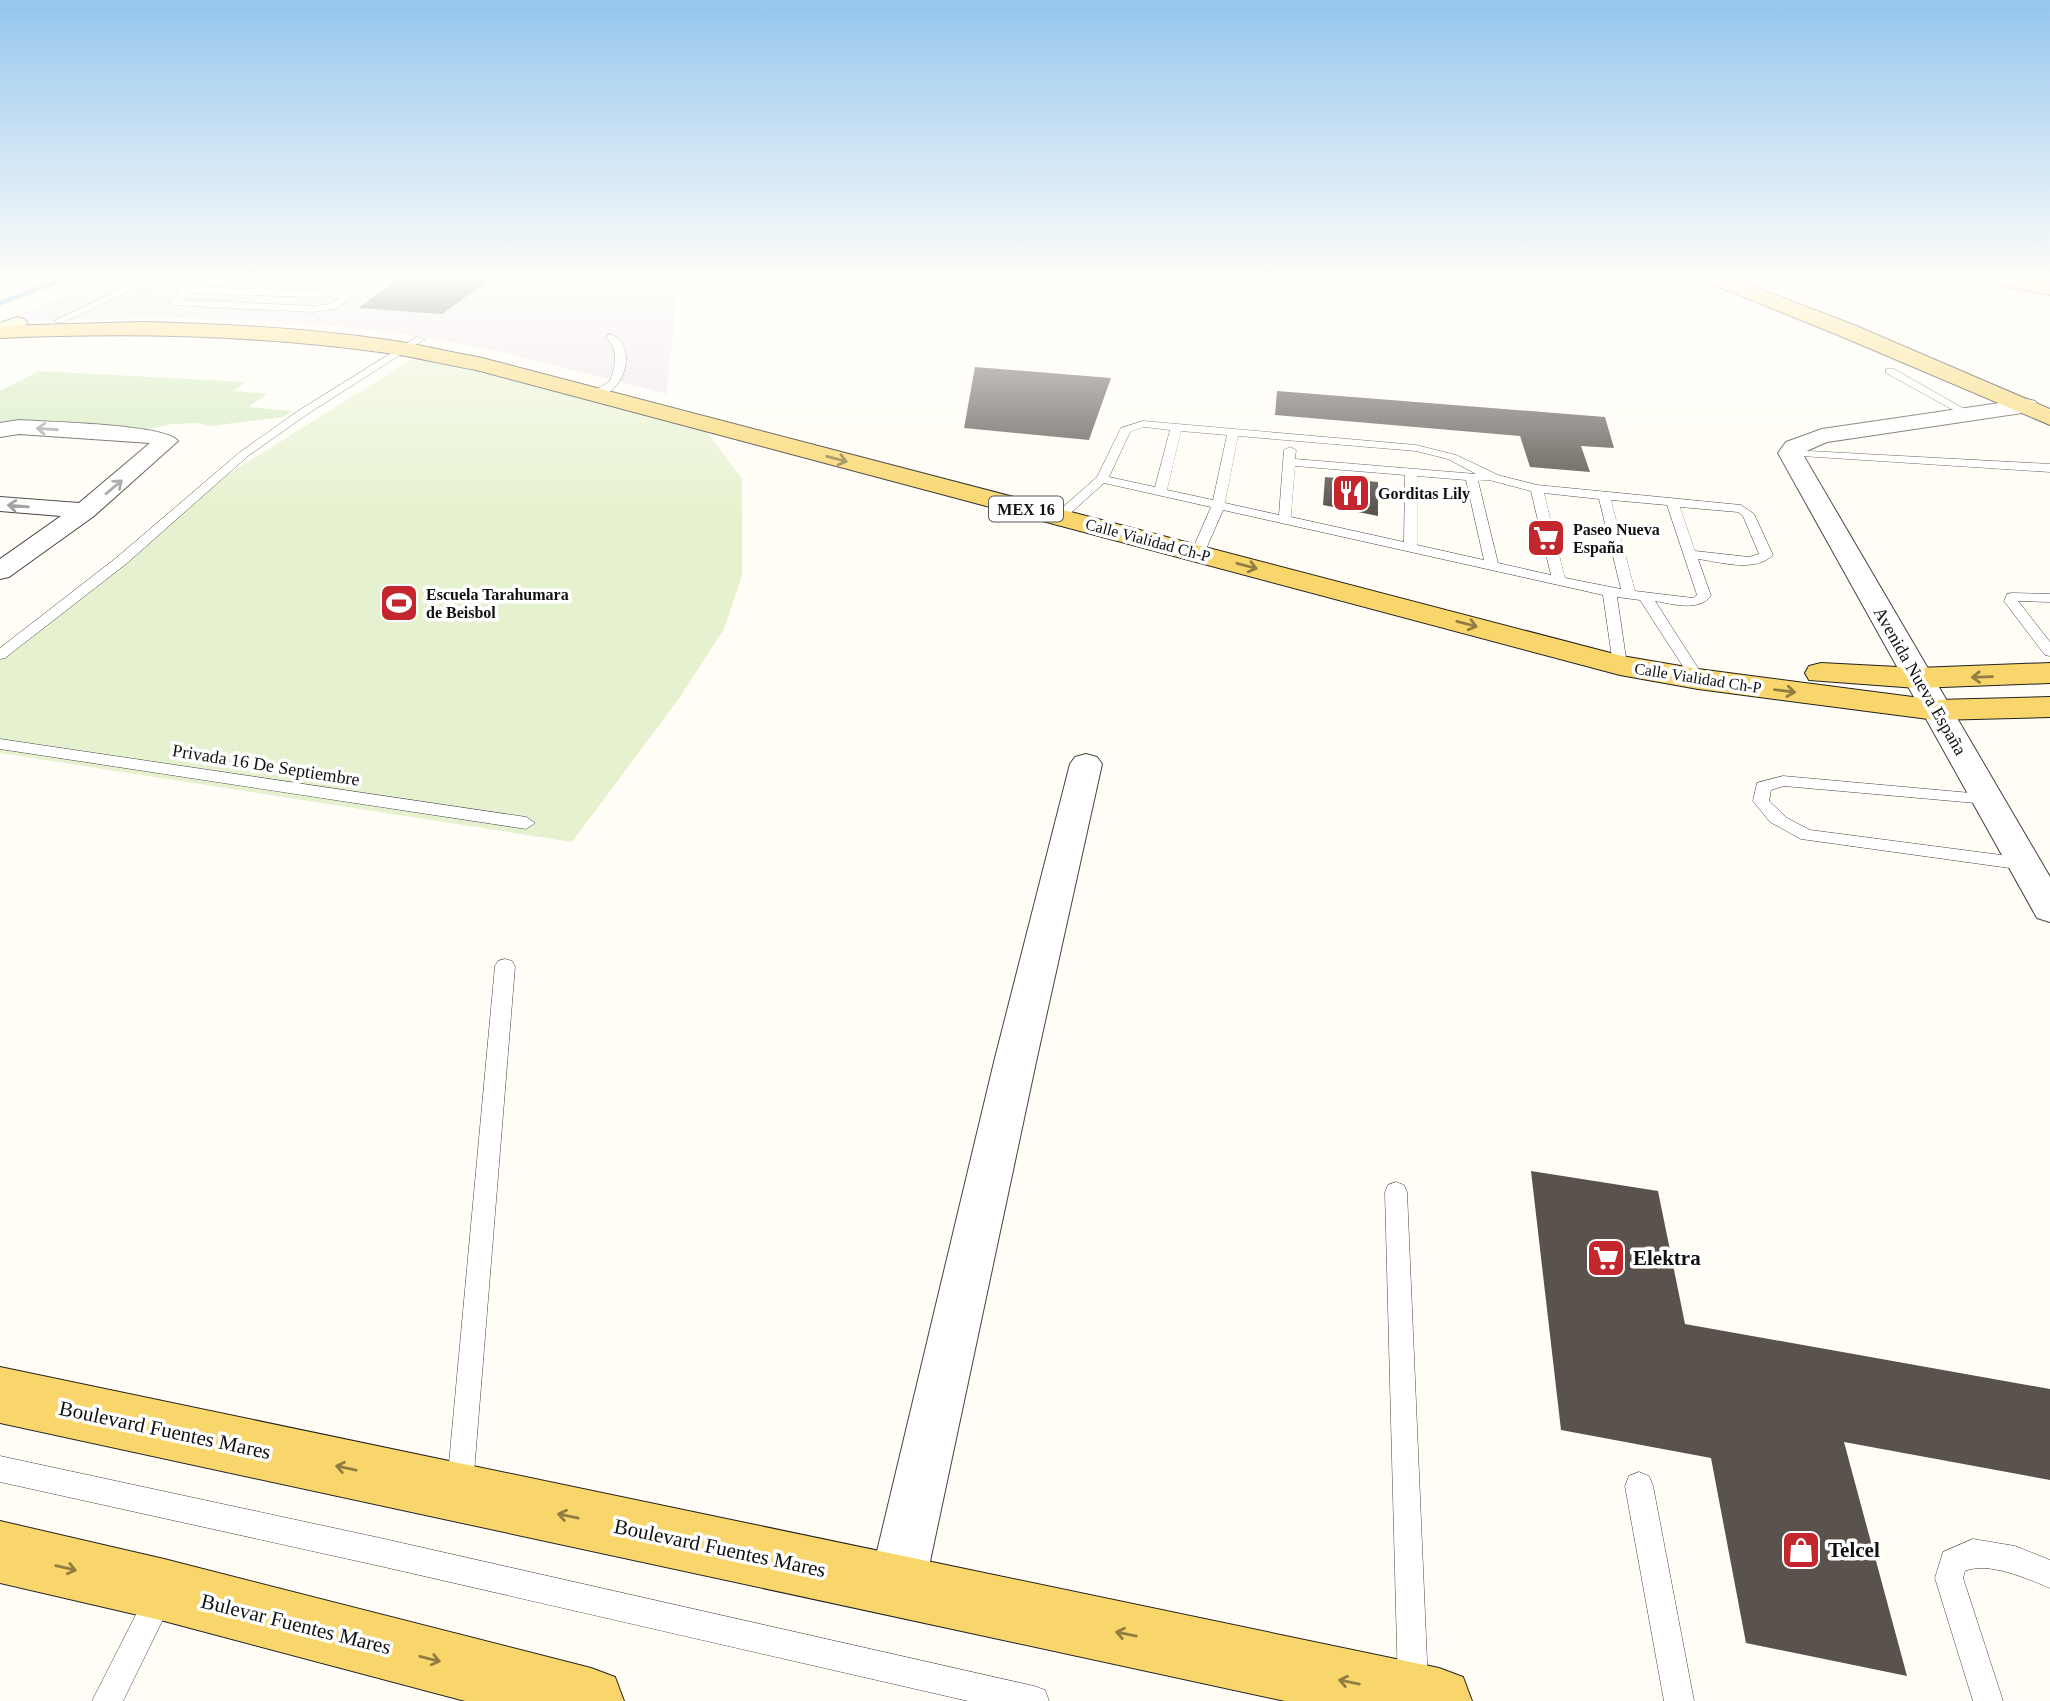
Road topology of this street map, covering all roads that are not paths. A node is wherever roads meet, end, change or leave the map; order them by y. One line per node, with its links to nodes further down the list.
1 (392, 356): 44 (lane)
2 (452, 356): 7 (main road, Calle Vialidad Ch-P / MEX 16)
3 (623, 356): 7 (lane)
4 (1911, 356): 9 (main road)
5 (1977, 364): 8 (main road)
6 (1890, 370): 10 (lane)
7 (605, 389): 29 (main road, Calle Vialidad Ch-P / MEX 16)
8 (2050, 396)
9 (2027, 406): 10 (street); 11 (main road)
10 (1970, 415): 16 (street)
11 (2050, 418)
12 (1177, 425): 14 (lane); 22 (lane); 24 (lane)
13 (0, 430): 30 (street, one-way to 13)
14 (1233, 430): 15 (lane); 28 (lane)
15 (1290, 436): 17 (lane); 21 (lane)
16 (1790, 453): 18 (lane); 47 (street, Avenida Nueva España)
17 (1289, 462): 19 (lane); 31 (lane)
18 (2050, 468)
19 (1410, 472): 20 (lane); 33 (lane)
20 (1472, 477): 21 (lane); 35 (lane)
21 (1494, 478): 23 (lane)
22 (1102, 479): 24 (lane); 29 (lane)
23 (1537, 489): 25 (lane); 37 (lane)
24 (1160, 492): 28 (lane)
25 (1604, 496): 26 (lane); 39 (lane)
26 (1672, 501): 34 (lane); 34 (lane)
27 (0, 504): 30 (street, one-way to 27)
28 (1218, 505): 31 (lane); 32 (lane)
29 (1068, 509): 32 (main road, Calle Vialidad Ch-P / MEX 16)
30 (85, 511): 36 (street)
31 (1285, 520): 33 (lane)
32 (1203, 545): 43 (main road, Calle Vialidad Ch-P / MEX 16)
33 (1409, 548): 35 (lane)
34 (1690, 554): 40 (lane)
35 (1492, 567): 37 (lane)
36 (0, 571)
37 (1559, 582): 38 (lane)
38 (1609, 592): 39 (lane); 43 (lane)
39 (1629, 595): 40 (lane)
40 (1646, 598): 45 (lane)
41 (2050, 598): 42 (lane)
42 (2050, 652)
43 (1619, 654): 45 (main road, Calle Vialidad Ch-P / MEX 16); 48 (main road, Calle Vialidad Ch-P / MEX 16)
44 (0, 655)
45 (1684, 656): 47 (main road, Calle Vialidad Ch-P / MEX 16); 48 (lane)
46 (2050, 673): 47 (main road, Calle Vialidad Ch-P / MEX 16, one-way to 47)
47 (1917, 678): 50 (street, Avenida Nueva España)
48 (1698, 679): 50 (main road, Calle Vialidad Ch-P / MEX 16, one-way to 50)
49 (2050, 707): 50 (main road, Calle Vialidad Ch-P / MEX 16)
50 (1936, 710): 53 (street, Avenida Nueva España)
51 (0, 744): 54 (lane, Privada 16 De Septiembre)
52 (1086, 764): 65 (street)
53 (1987, 799): 55 (street, Avenida Nueva España); 55 (lane)
54 (526, 823)
55 (2024, 864): 56 (street, Avenida Nueva España)
56 (2050, 909)
57 (505, 966): 62 (lane)
58 (1396, 1192): 68 (lane)
59 (0, 1395): 62 (main road, Boulevard Fuentes Mares, one-way to 59)
60 (0, 1469): 70 (lane)
61 (1639, 1486): 71 (lane)
62 (460, 1493): 65 (main road, Boulevard Fuentes Mares, one-way to 62)
63 (0, 1552): 66 (main road, Bulevar Fuentes Mares, one-way to 66)
64 (2050, 1574): 72 (lane)
65 (897, 1585): 68 (main road, Boulevard Fuentes Mares, one-way to 65)
66 (164, 1590): 67 (main road, Bulevar Fuentes Mares, one-way to 67); 69 (lane)
67 (567, 1698)
68 (1426, 1698)
69 (107, 1701)
70 (1034, 1701)
71 (1679, 1701)
72 (1988, 1701)

